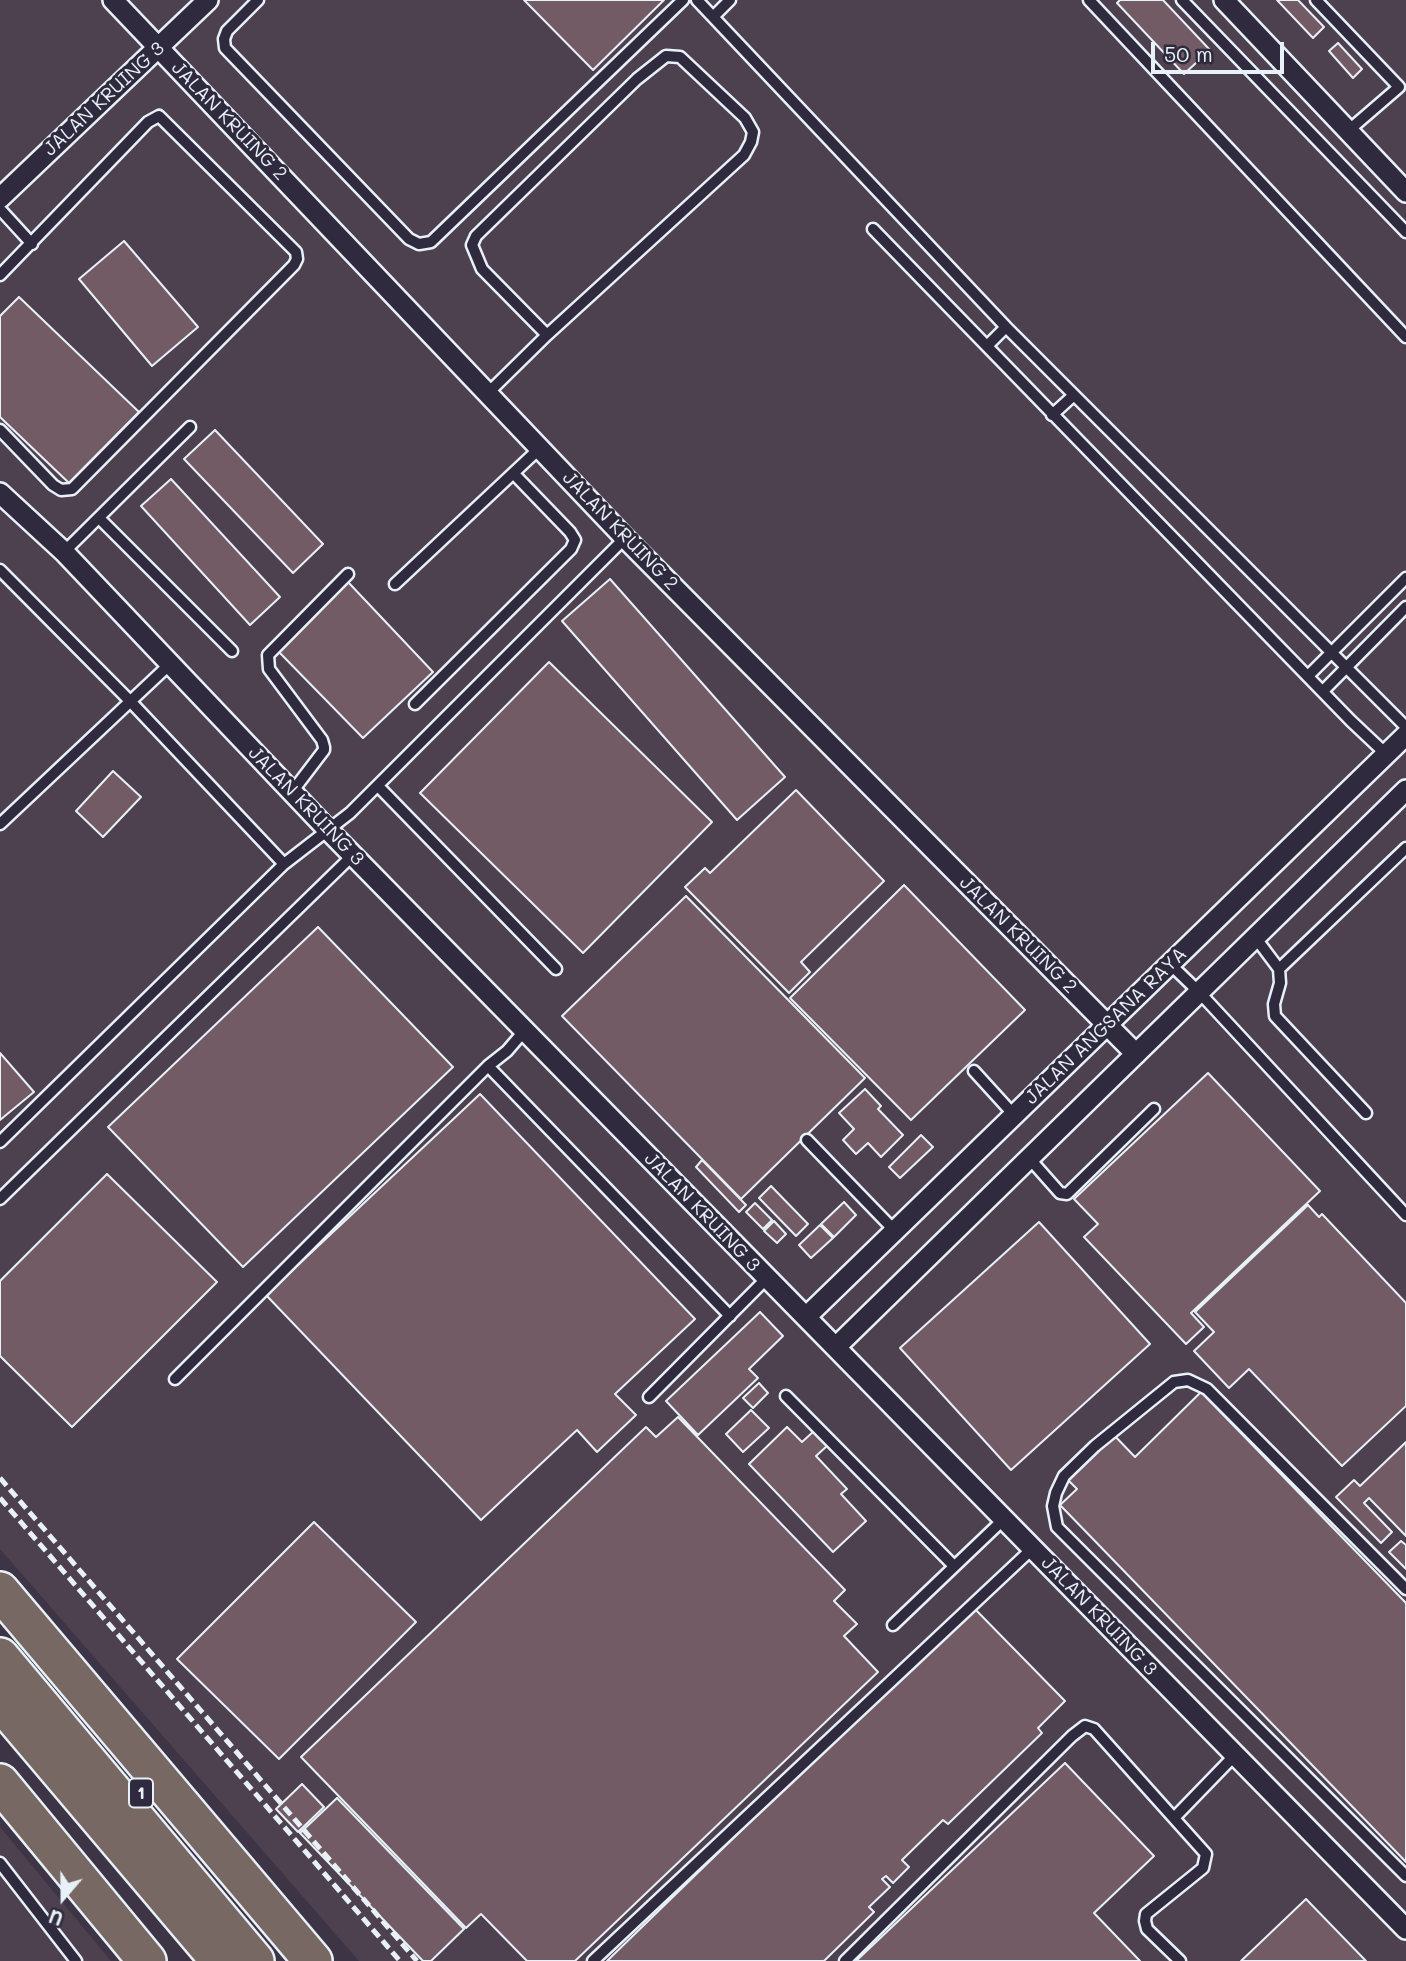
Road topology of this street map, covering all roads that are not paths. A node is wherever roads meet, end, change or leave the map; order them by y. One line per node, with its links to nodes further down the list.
1 (113, 0): 12 (street, JALAN KRUING 2)
2 (208, 0): 12 (street, JALAN KRUING 3)
3 (258, 0): 4 (lane)
4 (683, 0)
5 (696, 0): 11 (lane)
6 (730, 0): 11 (lane)
7 (1089, 0): 24 (lane)
8 (1182, 0): 19 (lane)
9 (1224, 0): 14 (street)
10 (1316, 0): 13 (lane)
11 (713, 17): 22 (lane)
12 (159, 47): 16 (street, JALAN KRUING 3); 26 (street, JALAN KRUING 2)
13 (1403, 91): 14 (lane)
14 (1348, 131): 15 (street)
15 (1406, 192)
16 (0, 198)
17 (0, 209): 20 (lane)
18 (873, 229): 25 (lane)
19 (1406, 232)
20 (32, 244): 21 (lane); 30 (lane)
21 (0, 275)
22 (1006, 327): 25 (lane); 27 (lane)
23 (547, 335): 23 (lane); 26 (lane)
24 (1406, 337)
25 (987, 346): 28 (lane)
26 (488, 393): 31 (street, JALAN KRUING 2)
27 (1074, 395): 28 (lane); 43 (lane)
28 (1052, 415): 46 (lane)
29 (190, 427): 34 (lane)
30 (0, 430)
31 (541, 448): 32 (lane); 35 (street, JALAN KRUING 2)
32 (515, 475): 40 (lane); 49 (lane)
33 (0, 493): 36 (street, JALAN KRUING 3)
34 (99, 518): 36 (lane); 42 (lane)
35 (625, 538): 53 (lane); 66 (street, JALAN KRUING 2)
36 (64, 552): 44 (street, JALAN KRUING 3)
37 (0, 570): 48 (lane)
38 (348, 574): 55 (lane)
39 (1406, 578): 43 (lane)
40 (395, 584)
41 (1406, 607): 45 (lane)
42 (232, 651)
43 (1332, 653): 45 (lane); 46 (lane)
44 (170, 664): 48 (lane); 55 (street, JALAN KRUING 3)
45 (1347, 668): 47 (lane); 50 (lane)
46 (1308, 676): 47 (lane)
47 (1323, 691): 52 (lane)
48 (130, 701): 56 (lane); 60 (lane)
49 (415, 704)
50 (1406, 727)
51 (1406, 734): 52 (street, JALAN ANGSANA RAYA)
52 (1386, 754): 62 (street, JALAN ANGSANA RAYA)
53 (378, 786): 57 (lane); 64 (lane)
54 (1406, 790): 61 (street)
55 (292, 792): 57 (street, JALAN KRUING 3)
56 (0, 824)
57 (329, 831): 59 (street, JALAN KRUING 3); 60 (lane)
58 (1406, 848): 63 (lane)
59 (353, 855): 67 (street, JALAN KRUING 3); 77 (lane)
60 (284, 864): 75 (lane)
61 (1255, 937): 63 (lane); 65 (street)
62 (1170, 964): 65 (lane); 66 (street, JALAN ANGSANA RAYA)
63 (1279, 968): 72 (lane)
64 (556, 969)
65 (1199, 992): 68 (street); 78 (lane)
66 (1107, 1025): 68 (street, JALAN KRUING 2); 73 (street, JALAN ANGSANA RAYA)
67 (524, 1030): 69 (lane); 80 (street, JALAN KRUING 3)
68 (1136, 1054): 76 (street)
69 (488, 1066): 81 (lane); 84 (lane)
70 (974, 1071): 73 (lane)
71 (1154, 1109): 76 (lane)
72 (1366, 1113)
73 (1014, 1115): 79 (street, JALAN ANGSANA RAYA)
74 (807, 1140): 79 (lane)
75 (0, 1142)
76 (1029, 1158): 83 (street)
77 (0, 1199)
78 (1406, 1215)
79 (895, 1231): 82 (street, JALAN ANGSANA RAYA)
80 (768, 1278): 81 (lane); 82 (street, JALAN KRUING 3)
81 (730, 1316): 86 (lane)
82 (806, 1317): 83 (street, JALAN KRUING 3)
83 (836, 1348): 87 (street, JALAN KRUING 3)
84 (175, 1379)
85 (786, 1396): 89 (lane)
86 (649, 1397)
87 (1004, 1519): 88 (street, JALAN KRUING 3); 89 (lane)
88 (1033, 1548): 97 (street, JALAN KRUING 3); 110 (lane)
89 (953, 1565): 92 (lane)
90 (1406, 1590): 101 (lane)
91 (0, 1591): 109 (highway)
92 (892, 1625)
93 (0, 1626): 108 (highway, 1)
94 (0, 1657): 107 (highway, 1)
95 (0, 1701): 106 (highway)
96 (0, 1721): 105 (highway)
97 (1235, 1755): 99 (lane); 102 (street, JALAN KRUING 3)
98 (0, 1783): 104 (highway)
99 (1174, 1818): 111 (lane); 112 (lane)
100 (0, 1863): 103 (lane)
101 (1406, 1876)
102 (1406, 1930)
103 (76, 1961)
104 (148, 1961)
105 (201, 1961)
106 (220, 1961)
107 (256, 1961)
108 (282, 1961)
109 (313, 1961)
110 (593, 1961)
111 (845, 1961)
112 (1180, 1961)

